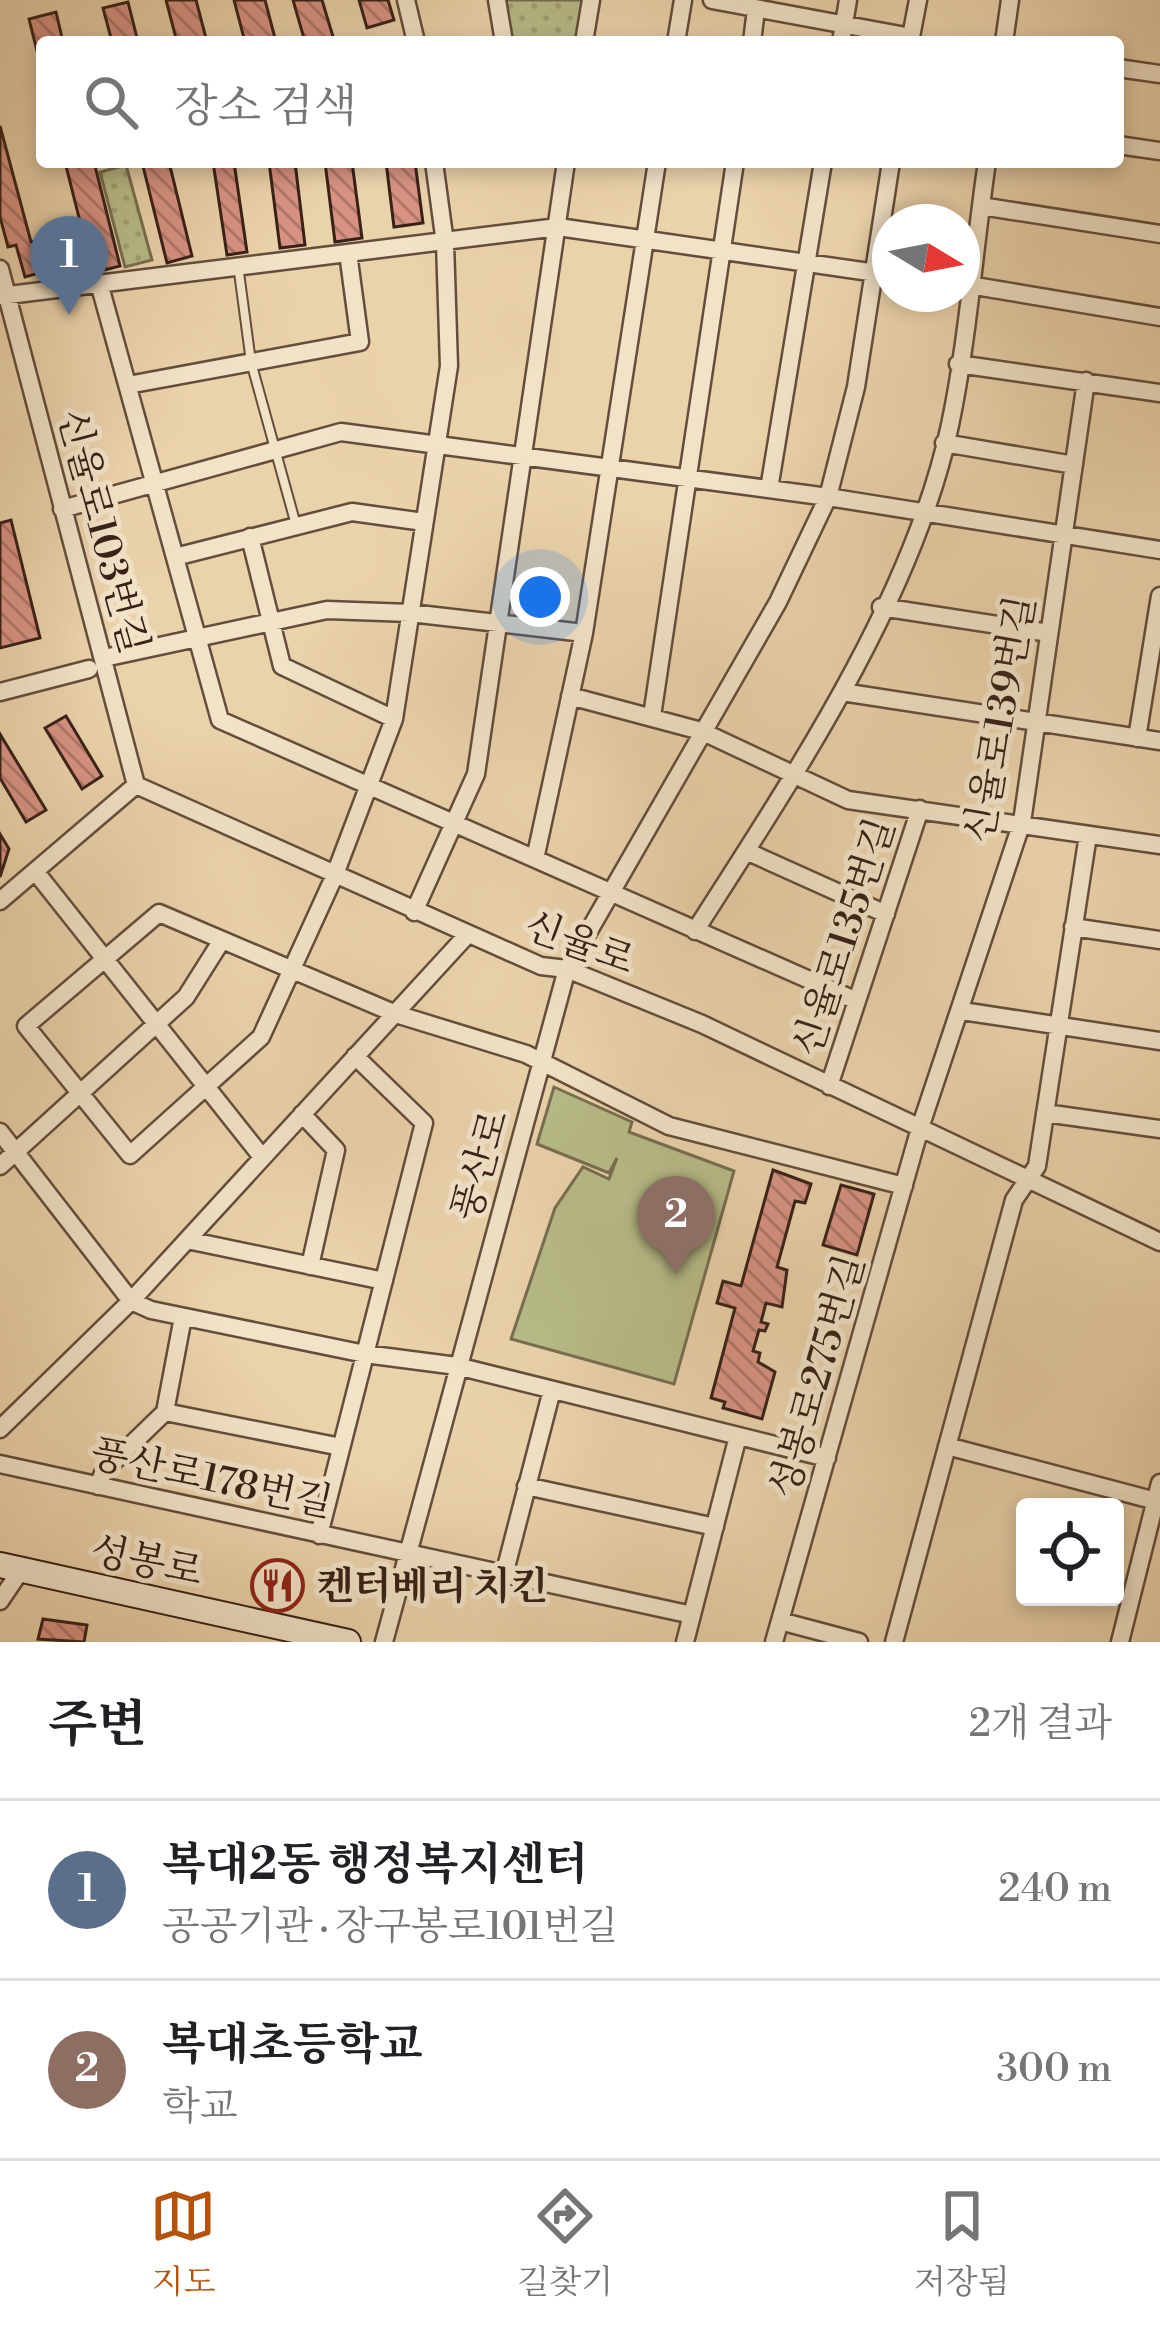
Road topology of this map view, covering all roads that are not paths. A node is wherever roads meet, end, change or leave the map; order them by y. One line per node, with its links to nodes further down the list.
1 (406, 0): 11 (street)
2 (496, 0): 12 (street)
3 (591, 0): 13 (street)
4 (682, 0): 14 (street)
5 (712, 0): 9 (street)
6 (848, 0): 10 (street)
7 (918, 0): 16 (street)
8 (1010, 0): 17 (street)
9 (756, 9): 10 (street); 15 (street)
10 (843, 33)
11 (415, 36)
12 (503, 36)
13 (585, 36)
14 (677, 36)
15 (753, 36)
16 (912, 36)
17 (1005, 36)
18 (1124, 69): 19 (street)
19 (1160, 74)
20 (1124, 146): 21 (street)
21 (1160, 151)
22 (435, 168): 34 (street)
23 (565, 168): 31 (street)
24 (656, 168): 33 (street)
25 (734, 168): 35 (street)
26 (822, 168): 37 (street)
27 (891, 168): 29 (street, 풍산로)
28 (986, 168): 30 (street)
29 (888, 204)
30 (980, 206): 32 (street)
31 (558, 227): 33 (street); 34 (street); 55 (street)
32 (1160, 234)
33 (646, 238): 35 (street); 57 (street)
34 (445, 243): 36 (street); 53 (street)
35 (722, 250): 37 (street); 58 (street)
36 (348, 253): 38 (street); 47 (street)
37 (807, 262): 40 (street); 60 (street)
38 (238, 263): 41 (street); 47 (lane)
39 (0, 269): 43 (street, 신율로103번길)
40 (872, 272)
41 (99, 283): 43 (street); 50 (street)
42 (980, 287): 46 (street)
43 (4, 295): 62 (street, 신율로103번길)
44 (874, 312): 61 (street, 풍산로)
45 (964, 312): 48 (street)
46 (1160, 317)
47 (251, 362): 50 (street); 54 (lane)
48 (958, 364): 49 (street); 52 (street)
49 (1086, 381): 51 (street); 56 (street, 신율로139번길)
50 (128, 385): 59 (street)
51 (1160, 393)
52 (944, 443): 56 (street); 63 (street)
53 (436, 444): 54 (street); 55 (street); 64 (street)
54 (274, 451): 59 (street); 65 (lane)
55 (526, 456): 57 (street); 74 (street)
56 (1074, 465): 66 (street, 신율로139번길)
57 (613, 468): 58 (street); 76 (street)
58 (690, 479): 60 (street); 82 (street)
59 (155, 484): 62 (street); 69 (street)
60 (769, 489): 61 (street)
61 (828, 497): 63 (street); 85 (street, 풍산로)
62 (62, 509): 78 (street, 신율로103번길)
63 (923, 514): 66 (street); 71 (street)
64 (424, 522): 65 (street); 72 (street)
65 (296, 526): 67 (street)
66 (1064, 534): 68 (street); 75 (street, 신율로139번길)
67 (250, 537): 69 (street); 73 (street)
68 (1160, 550)
69 (175, 557): 77 (street)
70 (1160, 596): 86 (street)
71 (881, 607): 75 (street); 80 (street)
72 (410, 613): 73 (street); 74 (street); 83 (street)
73 (271, 619): 77 (street); 83 (street)
74 (500, 626): 76 (street); 92 (street)
75 (1049, 633): 84 (street, 신율로139번길)
76 (584, 634): 81 (street)
77 (197, 636): 78 (street); 89 (street)
78 (96, 664): 79 (street); 90 (street, 신율로103번길)
79 (0, 692)
80 (842, 692): 84 (street); 88 (street)
81 (571, 696): 82 (street); 97 (street)
82 (652, 716): 85 (street)
83 (394, 719): 89 (street)
84 (1036, 723): 86 (street); 93 (street, 신율로139번길)
85 (701, 731): 88 (street); 100 (street, 풍산로)
86 (1137, 738): 87 (street)
87 (1160, 741)
88 (796, 774): 91 (street); 96 (street)
89 (372, 784): 92 (street); 99 (street)
90 (136, 785): 98 (street); 99 (street, 신율로)
91 (920, 809): 93 (street); 103 (street, 신율로135번길)
92 (456, 822): 97 (street); 102 (street)
93 (1022, 822): 94 (street); 113 (street, 신율로139번길)
94 (1088, 835): 95 (street); 104 (street)
95 (1160, 845)
96 (746, 851): 103 (street); 105 (street)
97 (535, 859): 100 (street)
98 (35, 871): 101 (street); 109 (street)
99 (334, 877): 102 (street, 신율로); 111 (street)
100 (607, 893): 105 (street); 110 (street, 풍산로)
101 (0, 901)
102 (414, 911): 106 (street, 신율로)
103 (886, 914): 112 (street, 신율로135번길)
104 (1073, 928): 108 (street); 116 (street)
105 (695, 931): 112 (street)
106 (468, 934): 110 (street, 신율로); 114 (street)
107 (222, 940): 109 (street); 111 (street); 115 (street)
108 (1160, 940)
109 (105, 959): 115 (street); 122 (street)
110 (567, 969): 119 (street, 풍산로); 121 (street, 신율로)
111 (293, 970): 114 (street); 120 (street)
112 (857, 1000): 121 (street, 신율로135번길)
113 (962, 1011): 116 (street); 125 (street, 신율로139번길)
114 (396, 1014): 118 (street); 119 (street)
115 (157, 1024): 120 (street); 122 (street)
116 (1057, 1027): 117 (street); 123 (street)
117 (1160, 1041)
118 (356, 1056): 124 (street); 136 (street)
119 (542, 1061): 132 (street); 140 (street, 풍산로)
120 (206, 1086): 122 (street); 129 (street)
121 (829, 1086): 125 (street, 신율로)
122 (80, 1093): 128 (street)
123 (1045, 1113): 126 (street); 131 (street)
124 (302, 1114): 129 (street); 135 (street)
125 (920, 1128): 131 (street, 신율로); 132 (street, 성봉로275번길)
126 (1160, 1129)
127 (0, 1132): 128 (street)
128 (16, 1153): 130 (street); 137 (street)
129 (262, 1157): 133 (street)
130 (0, 1166)
131 (1030, 1180): 134 (street, 신율로); 145 (street)
132 (904, 1186): 147 (street, 성봉로275번길)
133 (187, 1240): 135 (street); 137 (street)
134 (1160, 1242)
135 (310, 1266): 136 (street)
136 (384, 1281): 139 (street)
137 (130, 1301): 138 (street); 143 (street)
138 (183, 1317): 139 (street); 142 (street)
139 (365, 1354): 140 (street); 146 (street)
140 (458, 1366): 141 (street); 154 (street, 풍산로)
141 (552, 1390): 144 (street); 150 (street)
142 (165, 1412): 146 (street); 149 (street)
143 (0, 1429)
144 (738, 1436): 147 (street); 152 (street)
145 (947, 1446): 151 (street); 165 (street)
146 (341, 1448): 153 (street)
147 (827, 1458): 159 (street, 성봉로275번길)
148 (0, 1464): 149 (street, 풍산로178번길)
149 (98, 1486): 153 (street, 풍산로178번길)
150 (526, 1486): 152 (street); 156 (street)
151 (1159, 1495): 166 (street)
152 (715, 1527): 158 (street)
153 (319, 1535): 154 (street, 풍산로178번길)
154 (412, 1551): 156 (street, 풍산로178번길); 161 (street, 풍산로)
155 (11, 1567): 157 (street); 160 (street, 성봉로)
156 (504, 1575): 158 (street, 풍산로178번길)
157 (0, 1600)
158 (692, 1615): 162 (street)
159 (780, 1621): 163 (street, 성봉로275번길); 164 (street)
160 (349, 1642)
161 (384, 1642)
162 (686, 1642)
163 (774, 1642)
164 (860, 1642)
165 (894, 1642)
166 (1120, 1642)

